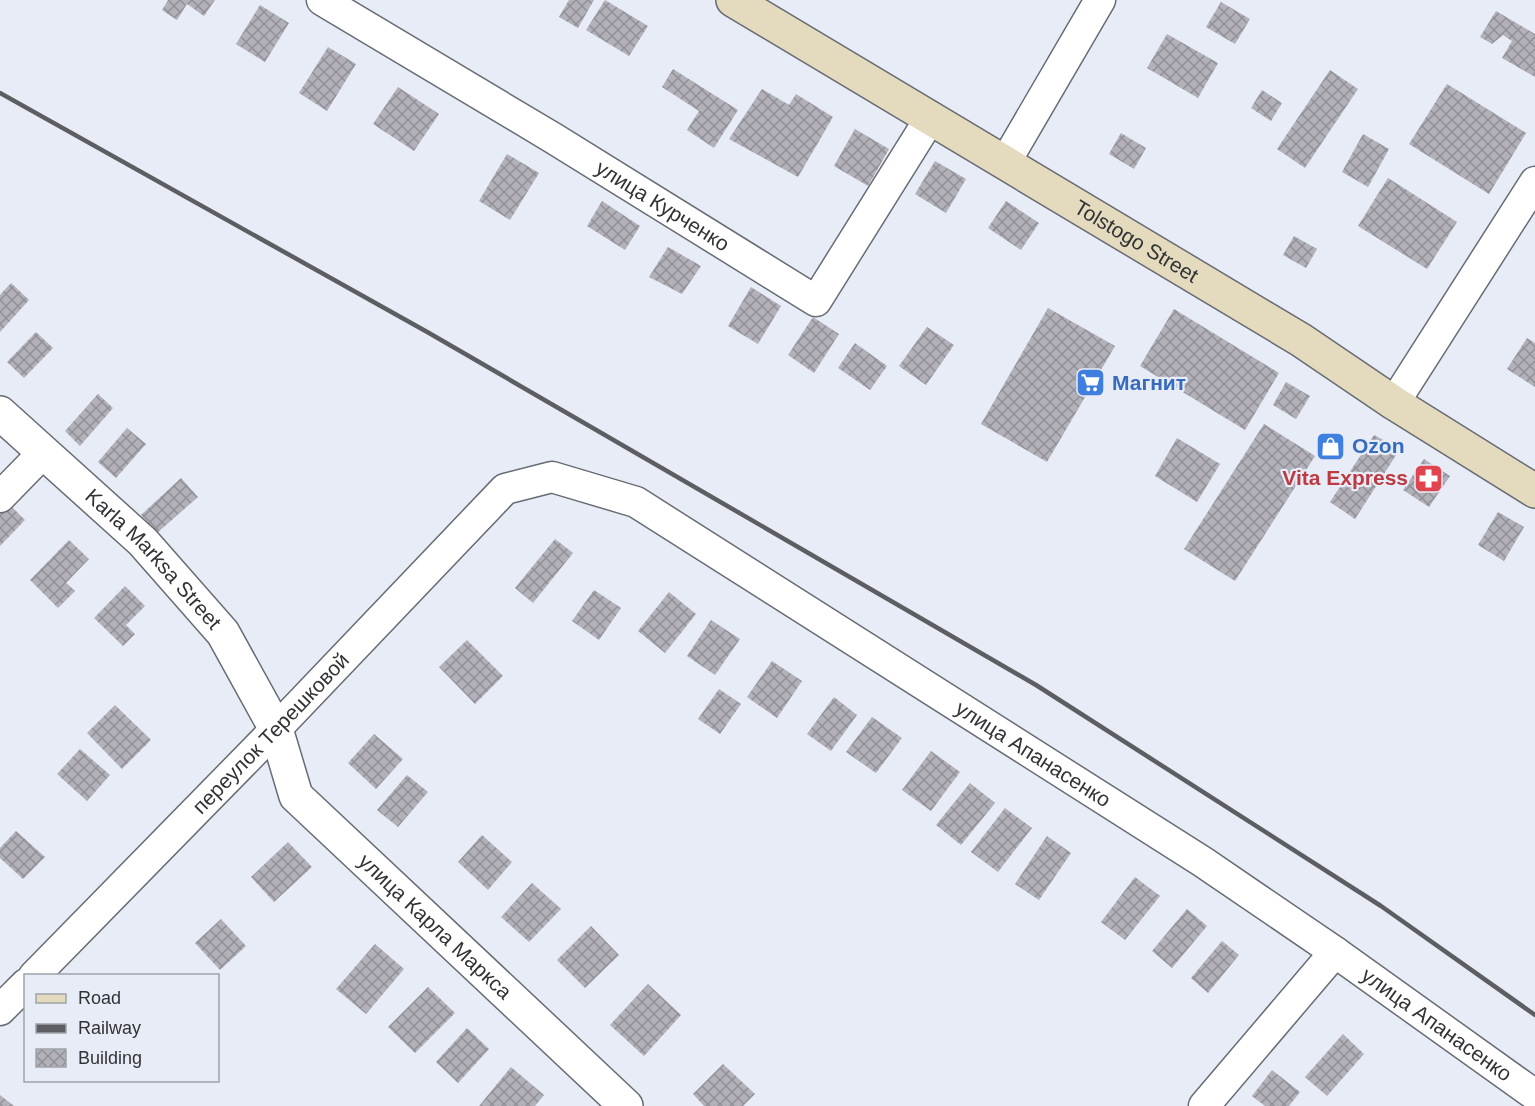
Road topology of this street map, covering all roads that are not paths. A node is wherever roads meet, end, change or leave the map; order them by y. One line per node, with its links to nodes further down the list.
1 (322, 0): 4 (street, улица Курченко)
2 (733, 0): 4 (main road, Tolstogo Street)
3 (1100, 0): 5 (street)
4 (931, 117): 5 (main road, Tolstogo Street)
5 (1006, 161): 7 (main road, Tolstogo Street)
6 (1535, 182): 7 (street)
7 (1394, 403): 11 (main road, Tolstogo Street)
8 (0, 413): 9 (street, Karla Marksa Street)
9 (43, 453): 12 (street); 13 (street, Karla Marksa Street)
10 (506, 489): 13 (street, переулок Терешковой); 14 (street, улица Апанасенко)
11 (1535, 491)
12 (0, 497)
13 (276, 729): 15 (street, переулок Терешковой); 19 (street, улица Карла Маркса)
14 (1335, 952): 18 (street, улица Апанасенко); 20 (street)
15 (35, 974)
16 (24, 986): 17 (street)
17 (0, 1010)
18 (1535, 1095)
19 (626, 1106)
20 (1204, 1106)

